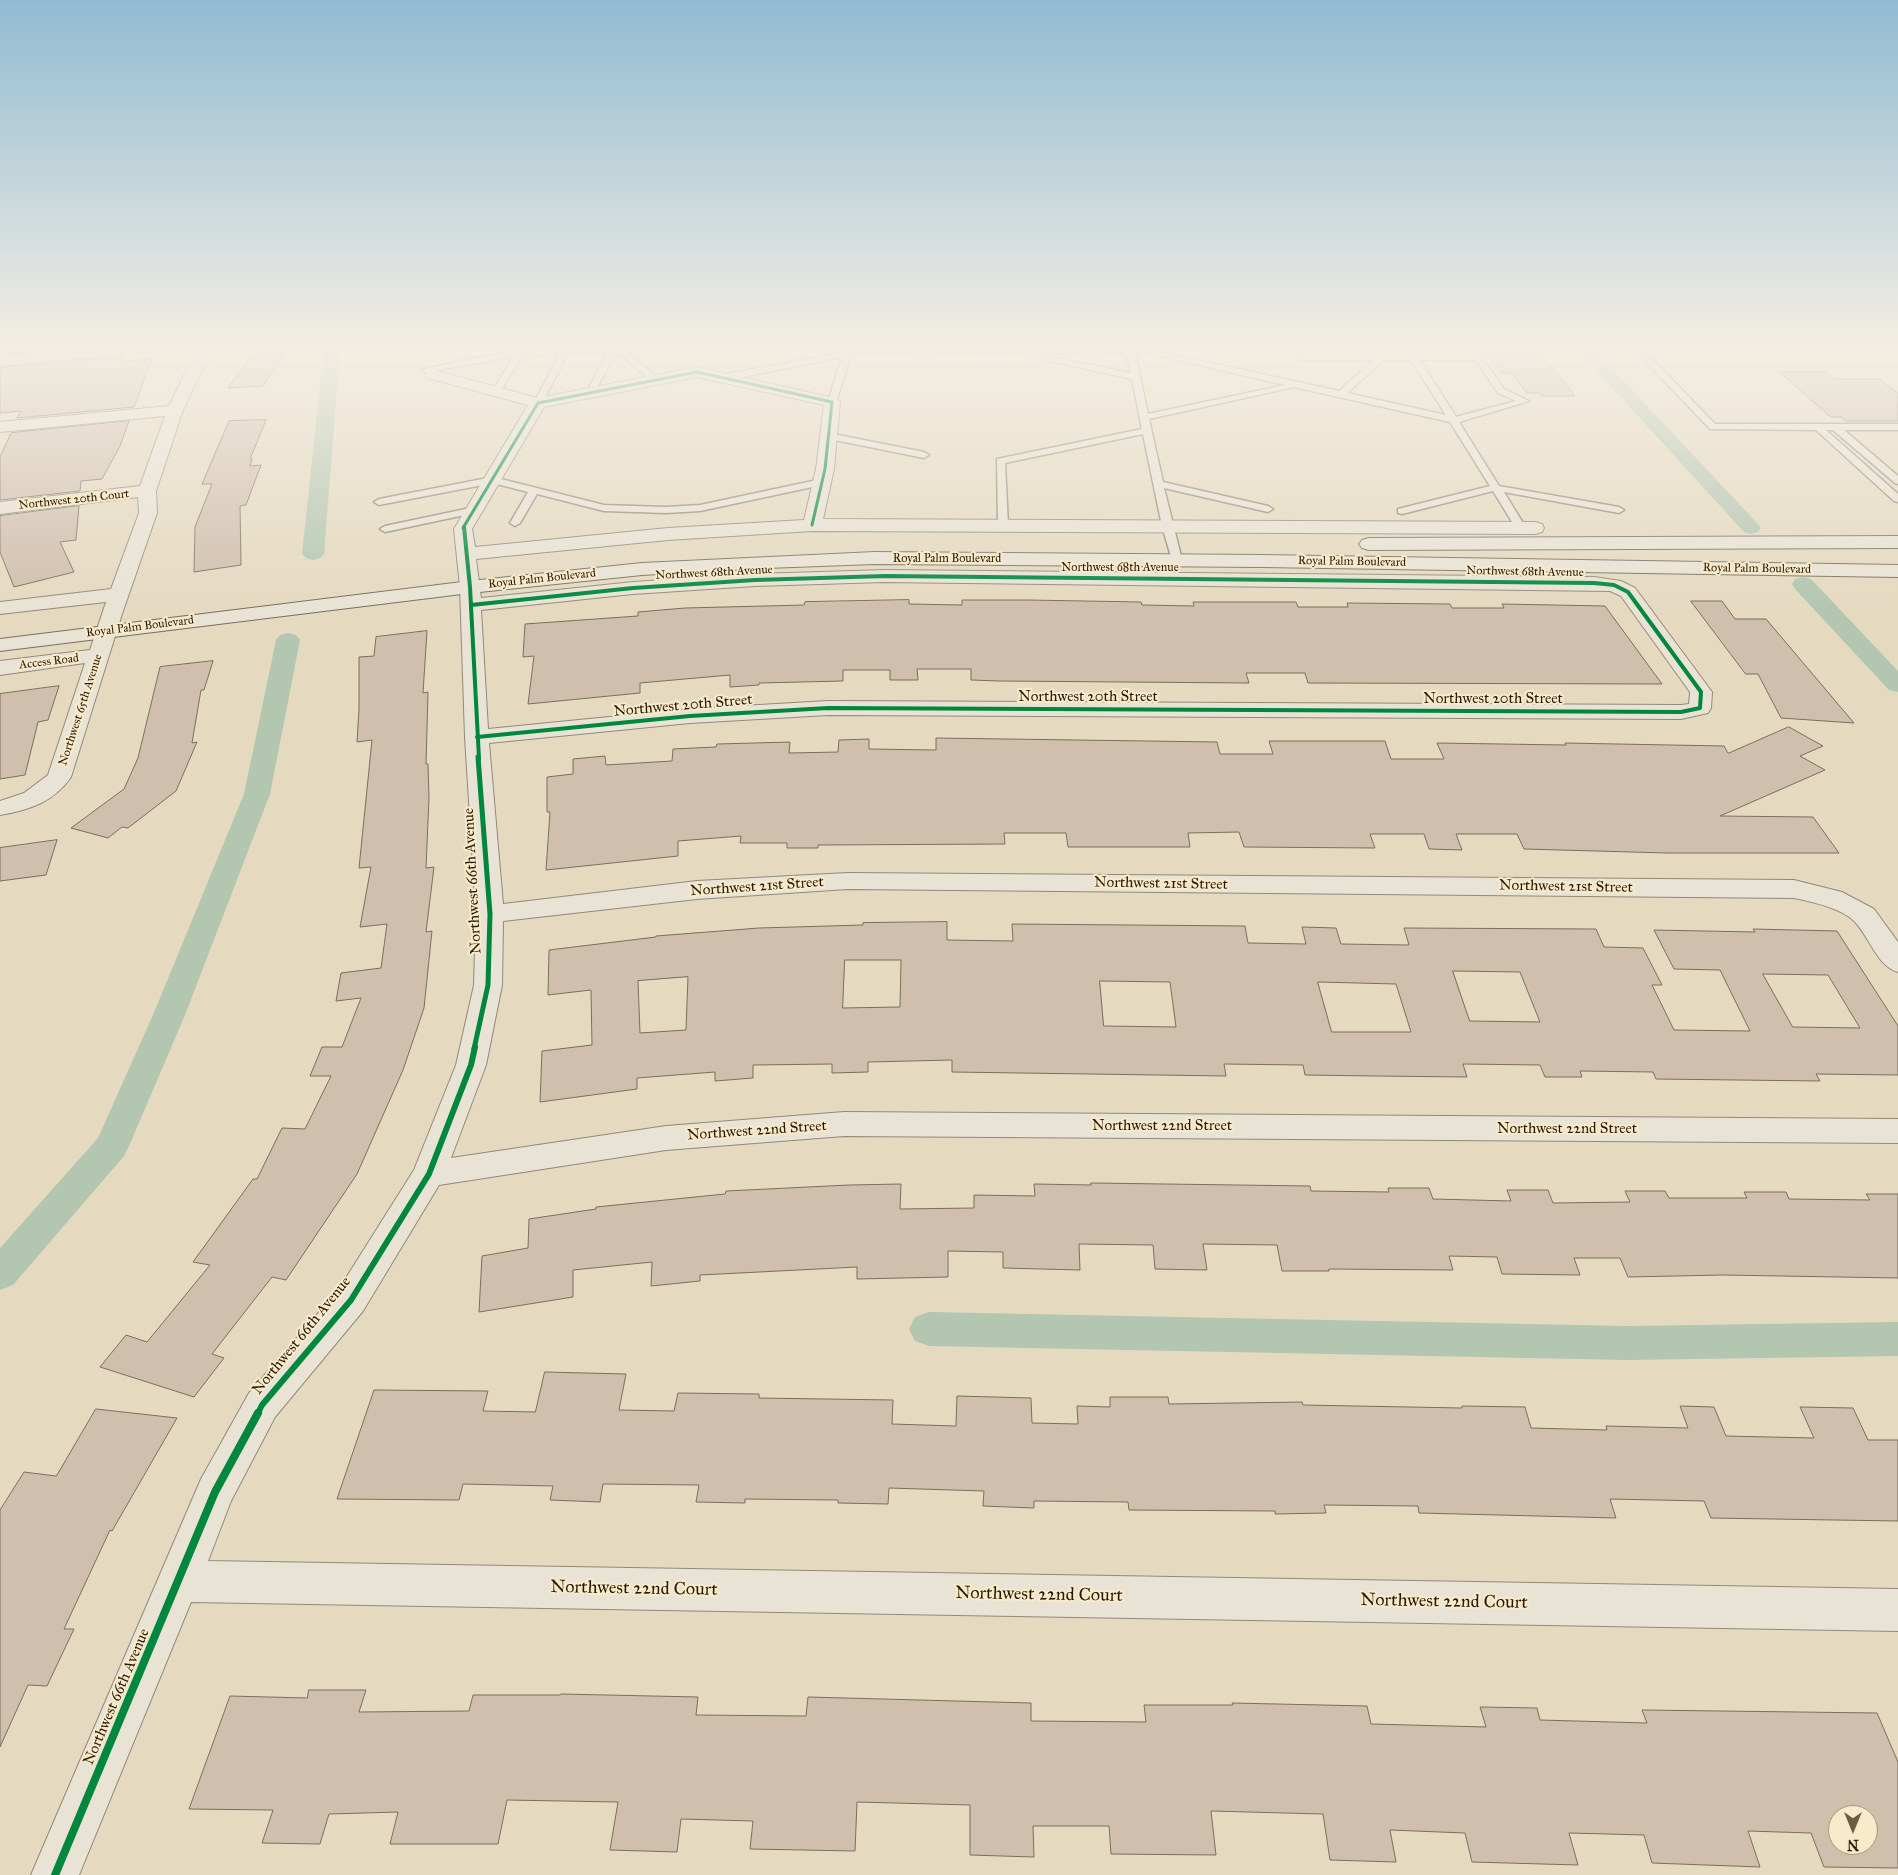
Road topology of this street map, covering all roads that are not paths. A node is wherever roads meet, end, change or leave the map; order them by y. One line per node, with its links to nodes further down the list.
1 (167, 432): 17 (street, Northwest 65th Avenue)
2 (521, 432): 11 (street, Northwest 66th Avenue)
3 (828, 432): 9 (street)
4 (1143, 432): 27 (lane)
5 (1146, 432): 14 (lane)
6 (1462, 432): 15 (lane)
7 (1824, 432): 18 (lane)
8 (1841, 432): 12 (lane)
9 (828, 436): 10 (lane); 13 (street)
10 (924, 455)
11 (493, 480): 16 (lane); 19 (lane); 22 (street, Northwest 66th Avenue)
12 (1898, 481)
13 (822, 482): 16 (lane); 26 (street)
14 (1158, 484): 21 (lane); 31 (lane)
15 (1495, 488): 23 (lane); 24 (lane); 28 (lane)
16 (534, 490): 25 (lane)
17 (147, 491): 20 (street, Northwest 20th Court); 34 (street, Northwest 65th Avenue)
18 (1898, 499)
19 (379, 502)
20 (0, 508)
21 (1268, 509)
22 (475, 510): 29 (lane); 33 (street, Northwest 66th Avenue)
23 (1619, 510)
24 (1402, 511)
25 (515, 523)
26 (812, 525): 27 (street); 33 (street)
27 (1003, 525): 31 (street)
28 (1528, 528): 31 (street)
29 (385, 529)
30 (1898, 542): 31 (street, Royal Palm Boulevard)
31 (1172, 543): 32 (street, Royal Palm Boulevard); 33 (street, Royal Palm Boulevard)
32 (1898, 571)
33 (469, 579): 36 (street, Royal Palm Boulevard); 41 (street, Northwest 68th Avenue); 42 (street, Northwest 66th Avenue)
34 (119, 594): 35 (street); 36 (street, Northwest 65th Avenue)
35 (0, 608)
36 (109, 623): 37 (street, Royal Palm Boulevard); 38 (street, Royal Palm Boulevard); 39 (street, Northwest 65th Avenue)
37 (0, 628)
38 (0, 645)
39 (98, 655): 40 (street, Access Road); 43 (street, Northwest 65th Avenue)
40 (0, 668)
41 (1700, 708): 42 (street, Northwest 20th Street)
42 (477, 737): 44 (street, Northwest 66th Avenue)
43 (0, 808)
44 (490, 914): 45 (street, Northwest 21st Street); 47 (street, Northwest 66th Avenue)
45 (1898, 962)
46 (1898, 1131): 47 (street, Northwest 22nd Street)
47 (429, 1174): 48 (street, Northwest 66th Avenue)
48 (180, 1581): 49 (street, Northwest 22nd Court); 50 (street, Northwest 66th Avenue)
49 (1898, 1610)
50 (56, 1875)

